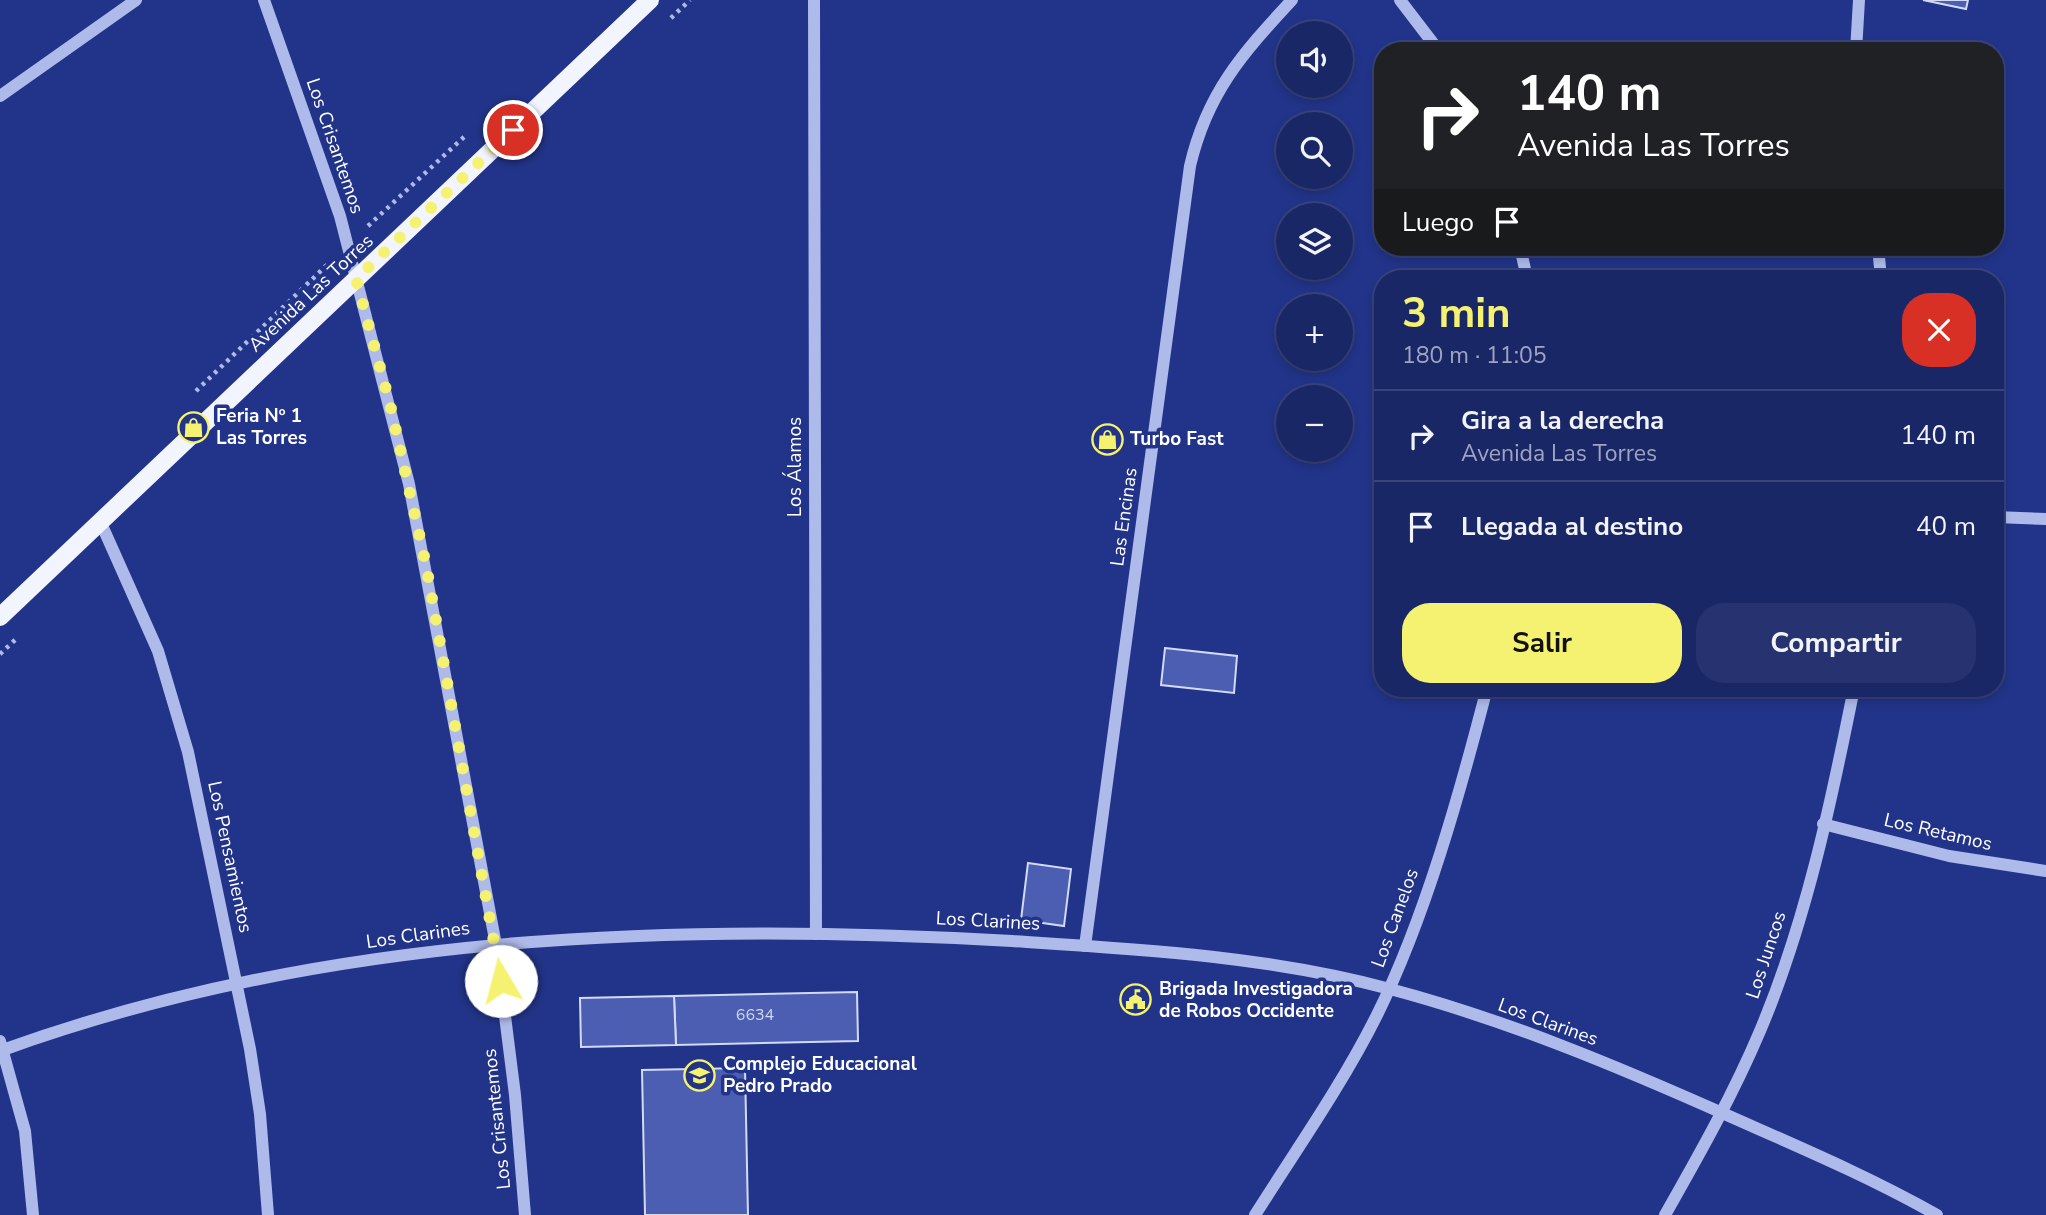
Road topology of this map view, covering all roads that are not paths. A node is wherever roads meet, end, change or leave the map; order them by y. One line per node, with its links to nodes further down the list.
1 (136, 0): 10 (street)
2 (264, 0): 11 (street, Los Crisantemos)
3 (650, 0): 11 (main road, Avenida Las Torres)
4 (814, 0): 20 (street, Los Álamos)
5 (1292, 0): 22 (street, Las Encinas)
6 (1400, 0): 8 (street)
7 (1859, 0): 9 (street)
8 (1431, 42)
9 (1857, 42)
10 (0, 96)
11 (356, 279): 14 (main road, Avenida Las Torres); 21 (street, Los Crisantemos)
12 (2004, 517): 13 (street)
13 (2046, 519)
14 (100, 521): 15 (main road, Avenida Las Torres); 23 (street, Los Pensamientos)
15 (0, 617)
16 (1484, 697): 24 (street, Los Canelos)
17 (1852, 697): 18 (street, Los Juncos)
18 (1823, 824): 19 (street, Los Retamos); 26 (street, Los Juncos)
19 (2046, 871)
20 (816, 934): 21 (street, Los Clarines); 22 (street, Los Clarines)
21 (496, 945): 23 (street, Los Clarines); 29 (street, Los Crisantemos)
22 (1085, 946): 24 (street, Los Clarines)
23 (236, 984): 25 (street, Los Clarines); 28 (street, Los Pensamientos)
24 (1389, 989): 26 (street, Los Clarines); 30 (street, Los Canelos)
25 (1, 1047): 27 (street)
26 (1722, 1112): 31 (street, Los Juncos); 32 (street, Los Clarines)
27 (33, 1215)
28 (268, 1215)
29 (525, 1215)
30 (1255, 1215)
31 (1665, 1215)
32 (1937, 1215)

